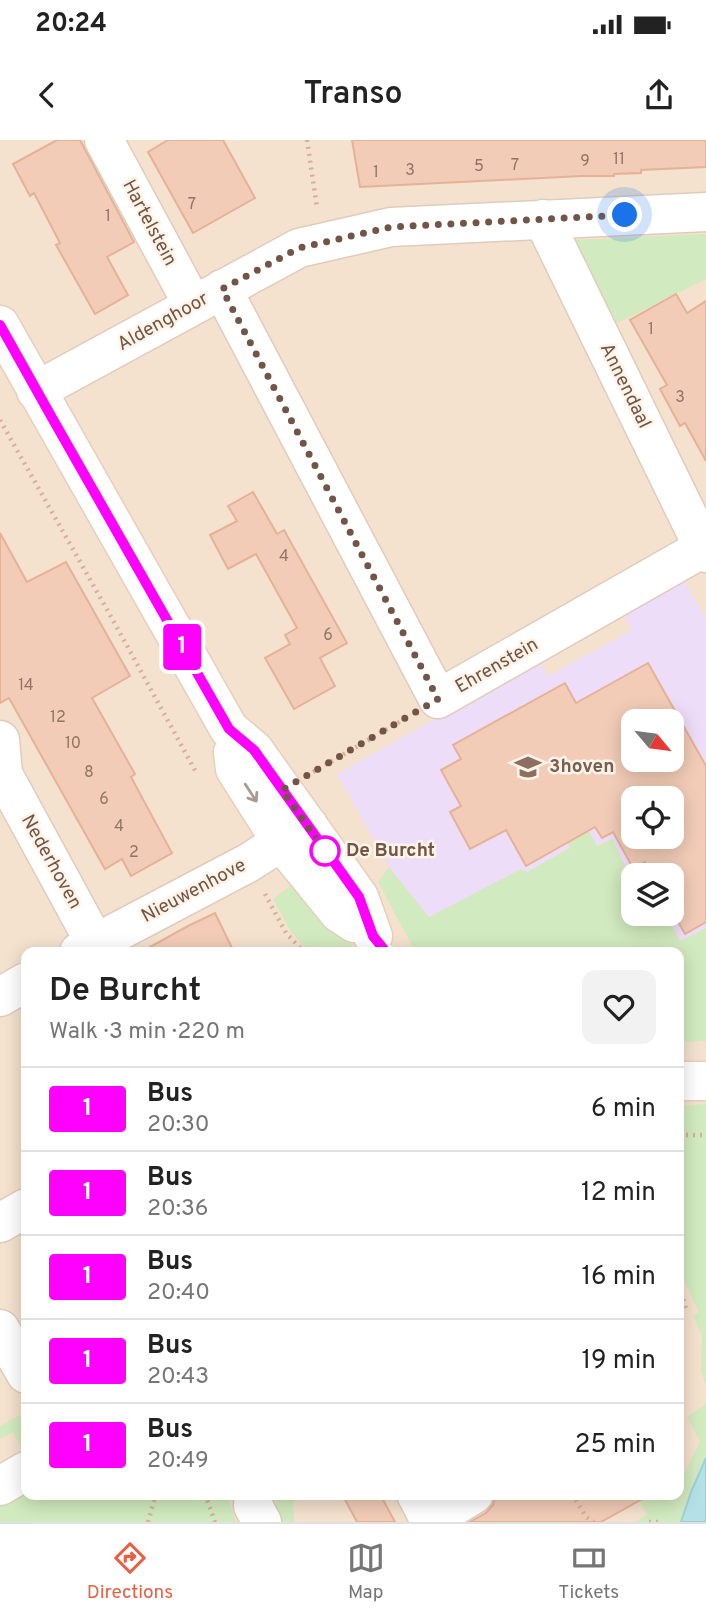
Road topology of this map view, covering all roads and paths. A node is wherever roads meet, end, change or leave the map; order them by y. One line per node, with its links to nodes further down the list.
1 (104, 140): 6 (street, Hartelstein)
2 (307, 140): 5 (path)
3 (706, 212): 4 (street, Aldenghoor)
4 (543, 219): 5 (street, Aldenghoor); 10 (street, Annendaal)
5 (322, 243): 6 (street, Aldenghoor)
6 (208, 297): 8 (street, Aldenghoor); 11 (street, Ehrenstein)
7 (0, 325): 8 (street)
8 (36, 391): 12 (street)
9 (0, 420): 14 (path)
10 (705, 550): 11 (street, Ehrenstein)
11 (438, 699): 15 (path)
12 (229, 729): 15 (street); 16 (street, one-way to 16)
13 (1, 763): 19 (street, Nederhoven)
14 (199, 778)
15 (282, 790): 16 (street)
16 (295, 834): 17 (street, Nieuwenhove); 18 (street)
17 (248, 863): 19 (street, Nieuwenhove); 20 (path)
18 (380, 944)
19 (87, 947)
20 (299, 947)
21 (21, 985): 22 (street)
22 (0, 997)
23 (684, 1081): 24 (street)
24 (706, 1081)
25 (684, 1135): 26 (path)
26 (706, 1135)
27 (21, 1211): 28 (street)
28 (0, 1223)
29 (0, 1329): 30 (street)
30 (21, 1365)
31 (21, 1474): 32 (street)
32 (0, 1486)
33 (154, 1500): 39 (path)
34 (207, 1500): 40 (path)
35 (254, 1500): 41 (street)
36 (419, 1500): 37 (street)
37 (464, 1500)
38 (576, 1500): 42 (path)
39 (148, 1522)
40 (215, 1522)
41 (262, 1522)
42 (594, 1522)
43 (649, 1522): 44 (path)
44 (657, 1522)

